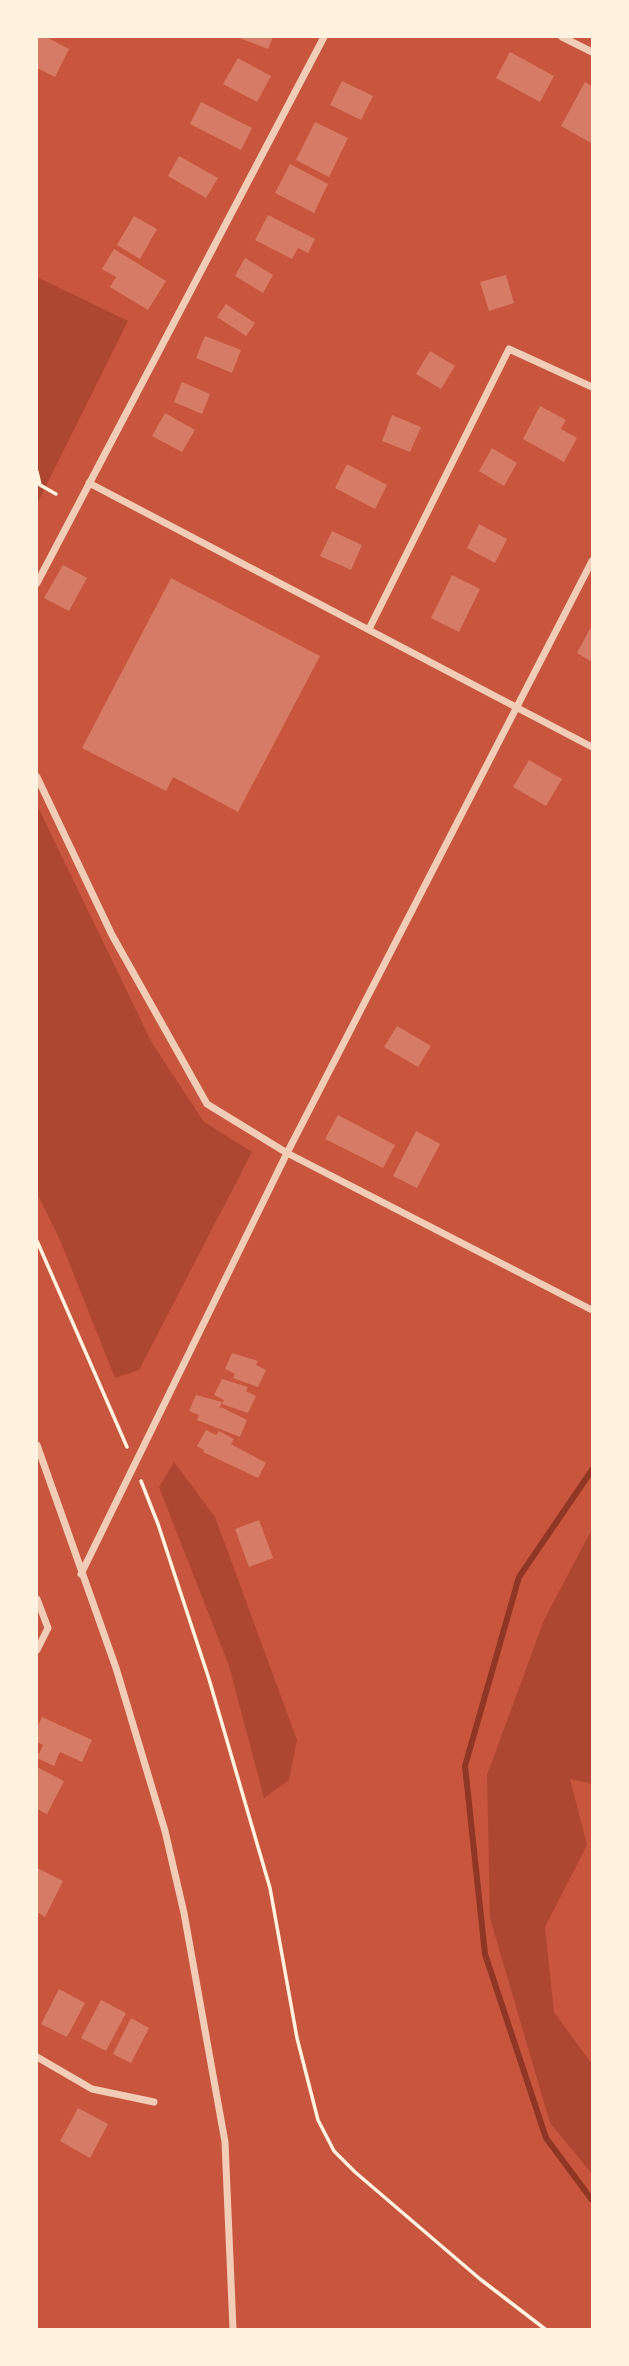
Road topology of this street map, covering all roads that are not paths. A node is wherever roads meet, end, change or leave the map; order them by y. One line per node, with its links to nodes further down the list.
1 (324, 37): 5 (street)
2 (562, 37): 3 (street)
3 (592, 52)
4 (592, 387): 8 (street)
5 (89, 483): 7 (street); 8 (street)
6 (592, 561): 9 (street)
7 (37, 583)
8 (369, 629): 9 (street)
9 (518, 708): 10 (street); 12 (street)
10 (592, 747)
11 (37, 777): 12 (street)
12 (287, 1153): 13 (street); 15 (street)
13 (592, 1310)
14 (37, 1445): 15 (street)
15 (81, 1574): 20 (street)
16 (37, 1599): 17 (street)
17 (37, 1650)
18 (37, 2057): 19 (street)
19 (154, 2102)
20 (233, 2329)

